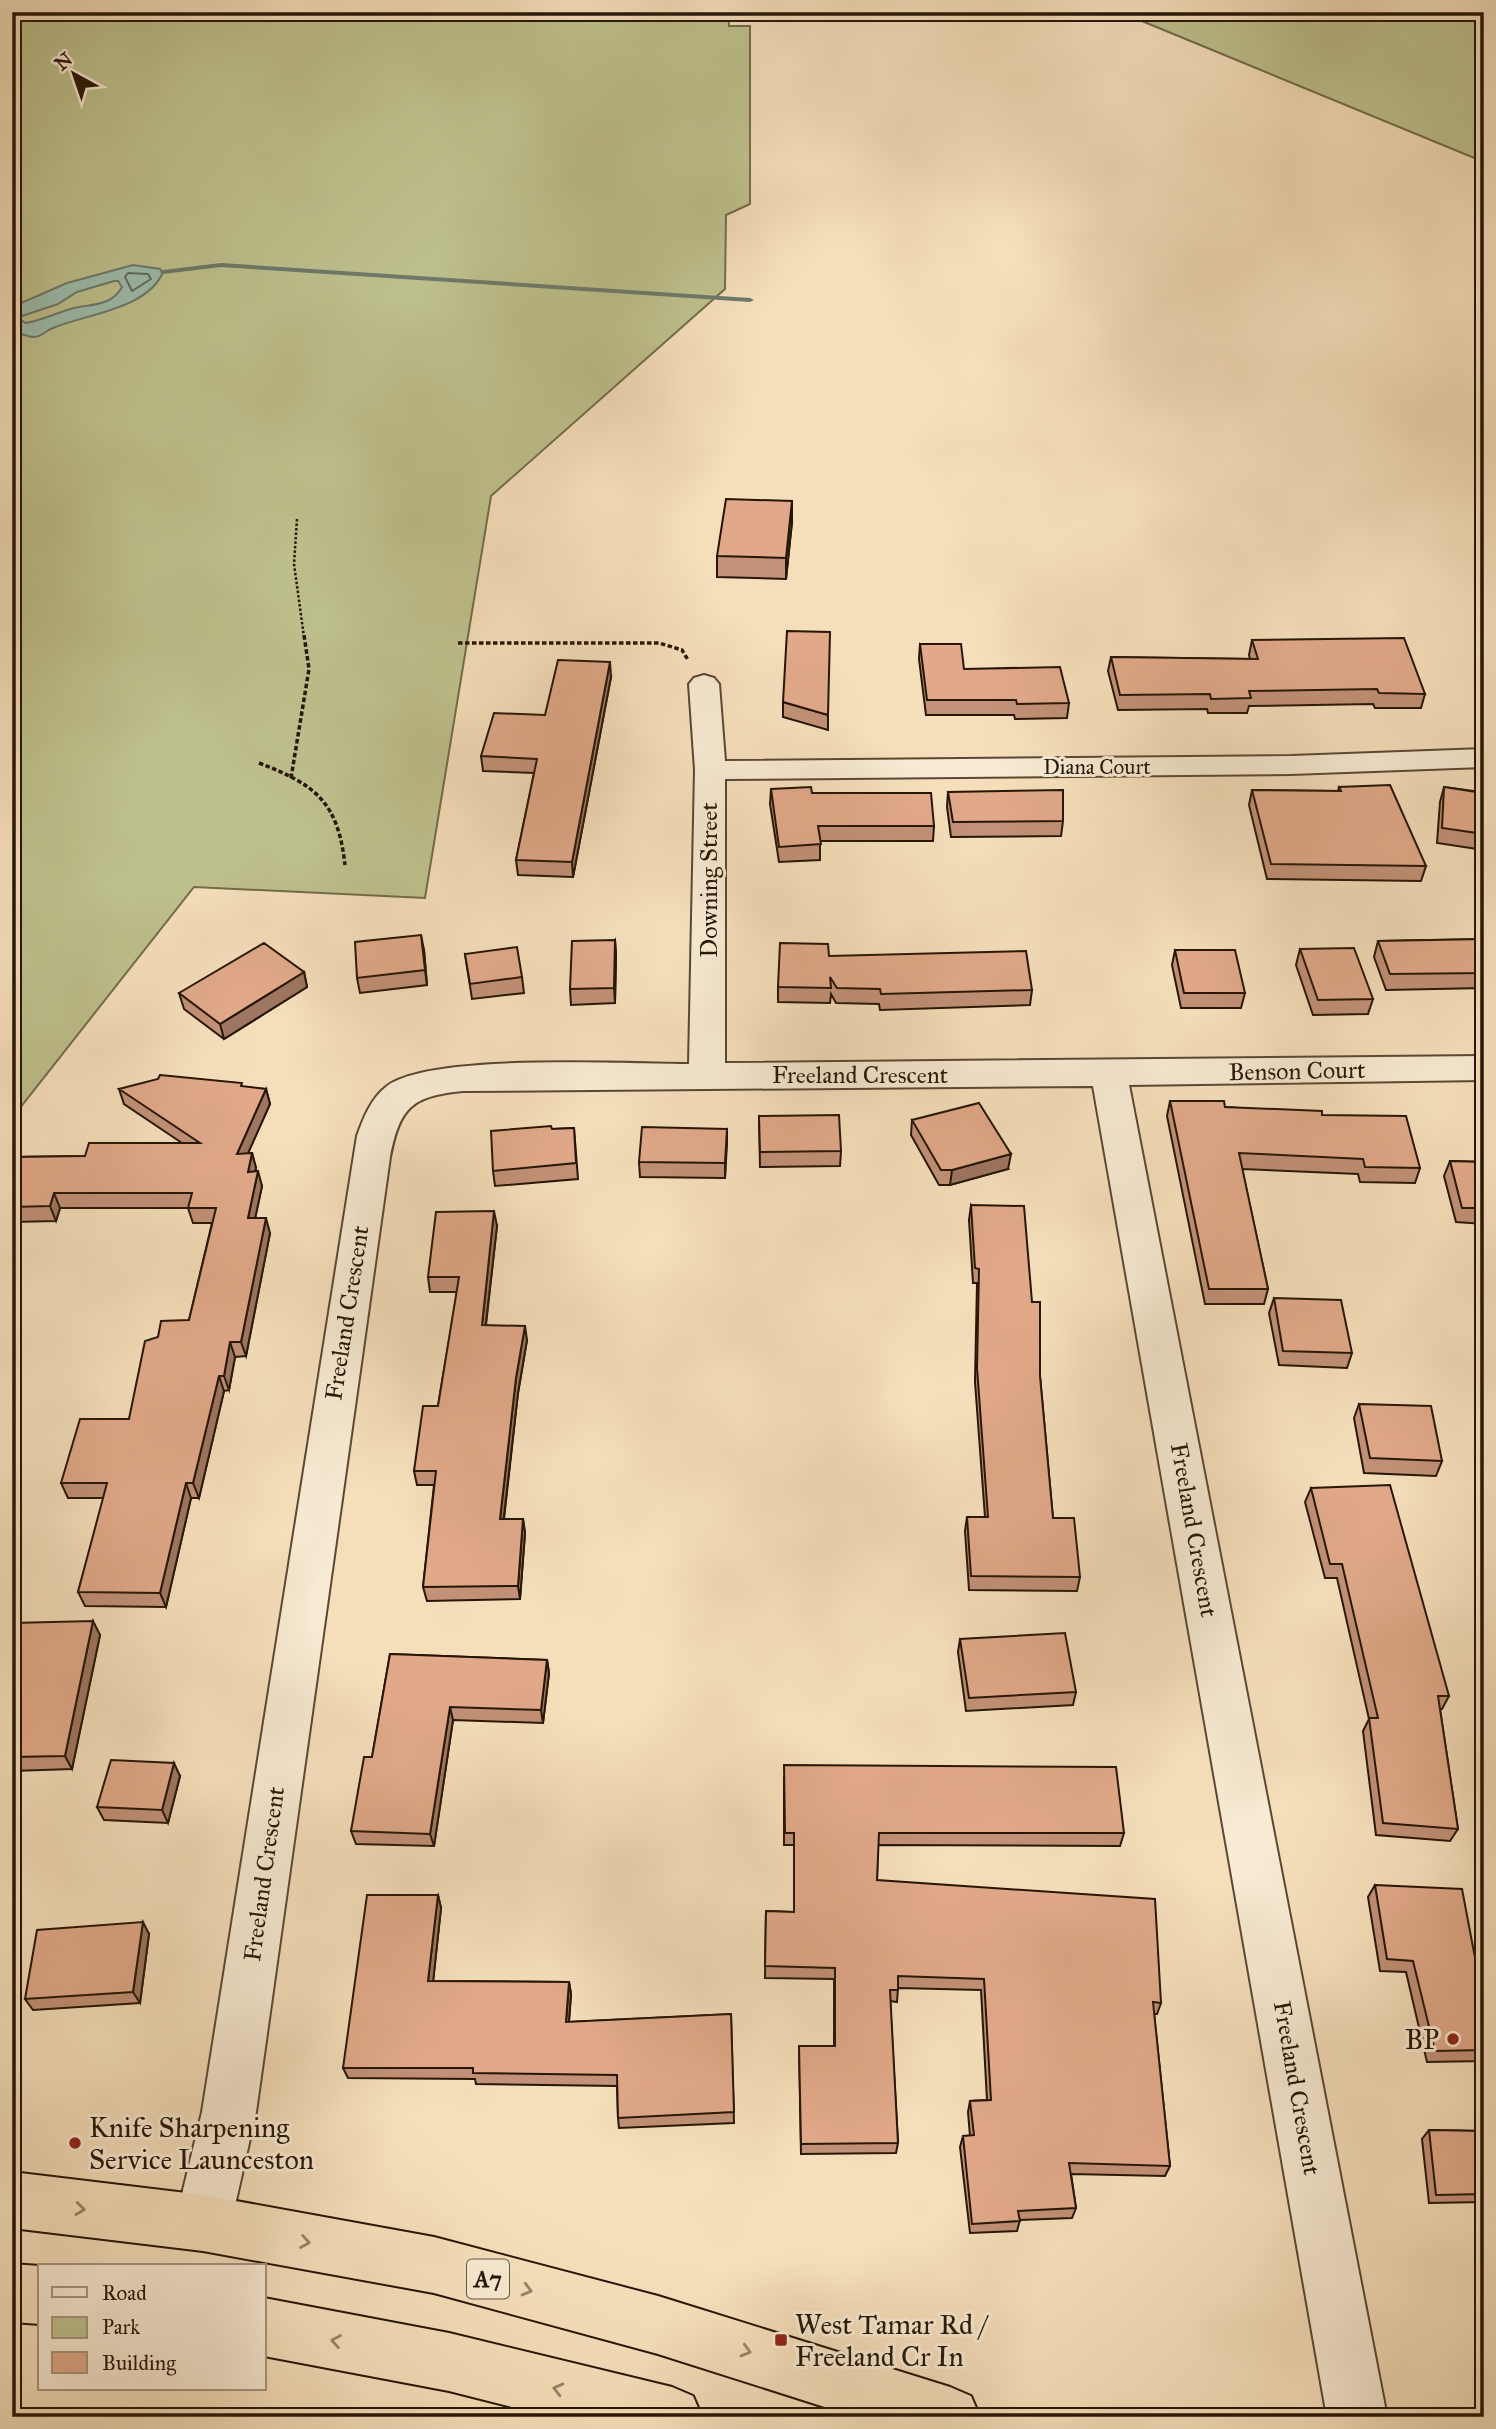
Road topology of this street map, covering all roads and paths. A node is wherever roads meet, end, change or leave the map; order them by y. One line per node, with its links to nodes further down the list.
1 (297, 519): 7 (path)
2 (458, 643): 3 (path)
3 (705, 684): 6 (street, Downing Street)
4 (1484, 758): 6 (street, Diana Court)
5 (259, 763): 7 (path)
6 (710, 770): 11 (street, Downing Street)
7 (291, 778): 8 (path)
8 (345, 865)
9 (1484, 1068): 10 (street, Benson Court)
10 (1109, 1073): 11 (street, Freeland Crescent); 19 (street, Freeland Crescent)
11 (707, 1075): 13 (street, Freeland Crescent)
12 (12, 2200): 13 (highway, A7, one-way to 13)
13 (202, 2223): 18 (highway, A7, one-way to 18)
14 (12, 2293): 15 (highway)
15 (38, 2295)
16 (266, 2327): 17 (highway, one-way to 16)
17 (672, 2417)
18 (950, 2417)
19 (1357, 2417)

